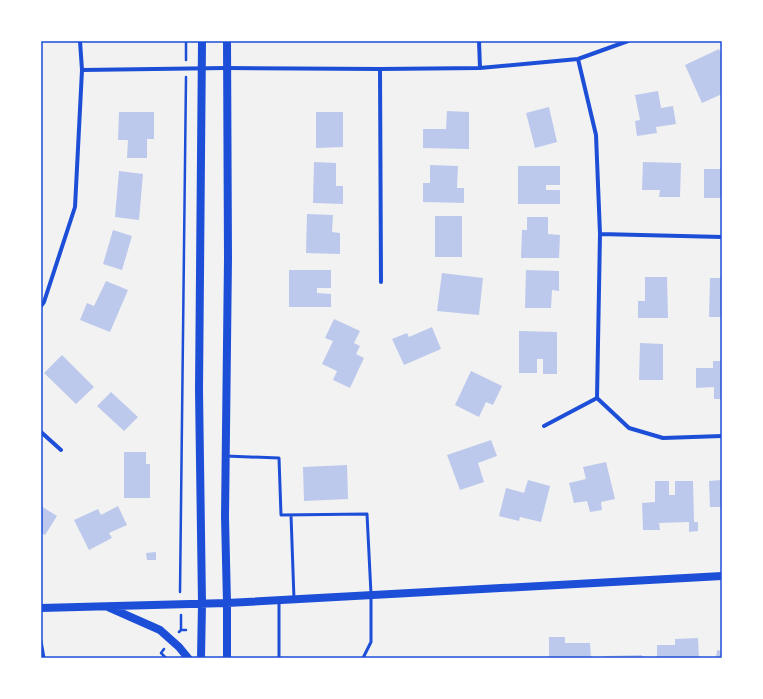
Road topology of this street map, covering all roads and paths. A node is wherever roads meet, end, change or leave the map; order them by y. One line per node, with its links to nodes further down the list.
1 (80, 41): 13 (street)
2 (186, 41): 10 (path)
3 (202, 41): 11 (main road)
4 (227, 41): 8 (main road)
5 (479, 41): 9 (street)
6 (628, 41): 7 (street)
7 (578, 59): 9 (street); 14 (street)
8 (226, 68): 11 (street); 12 (street); 23 (main road)
9 (480, 68): 12 (street)
10 (186, 69): 11 (street); 13 (street); 25 (path)
11 (202, 69): 31 (main road)
12 (380, 69): 16 (street)
13 (82, 70): 17 (street)
14 (600, 234): 15 (street); 18 (street)
15 (722, 237)
16 (381, 282)
17 (41, 306)
18 (597, 398): 19 (street); 21 (street)
19 (544, 426)
20 (41, 432): 22 (street)
21 (722, 436)
22 (61, 450)
23 (226, 456): 24 (lane); 30 (main road)
24 (291, 515): 27 (lane); 28 (lane)
25 (180, 566)
26 (722, 576): 27 (main road)
27 (371, 594): 28 (main road); 44 (lane)
28 (294, 599): 29 (main road)
29 (279, 600): 30 (main road); 43 (lane)
30 (227, 602): 31 (main road); 42 (main road)
31 (202, 603): 32 (main road); 41 (main road)
32 (106, 606): 33 (main road); 40 (main road)
33 (41, 608)
34 (181, 624): 35 (path)
35 (186, 630)
36 (41, 641): 38 (lane)
37 (161, 653): 39 (path)
38 (44, 658)
39 (166, 658)
40 (188, 658)
41 (201, 658)
42 (227, 658)
43 (279, 658)
44 (364, 658)

